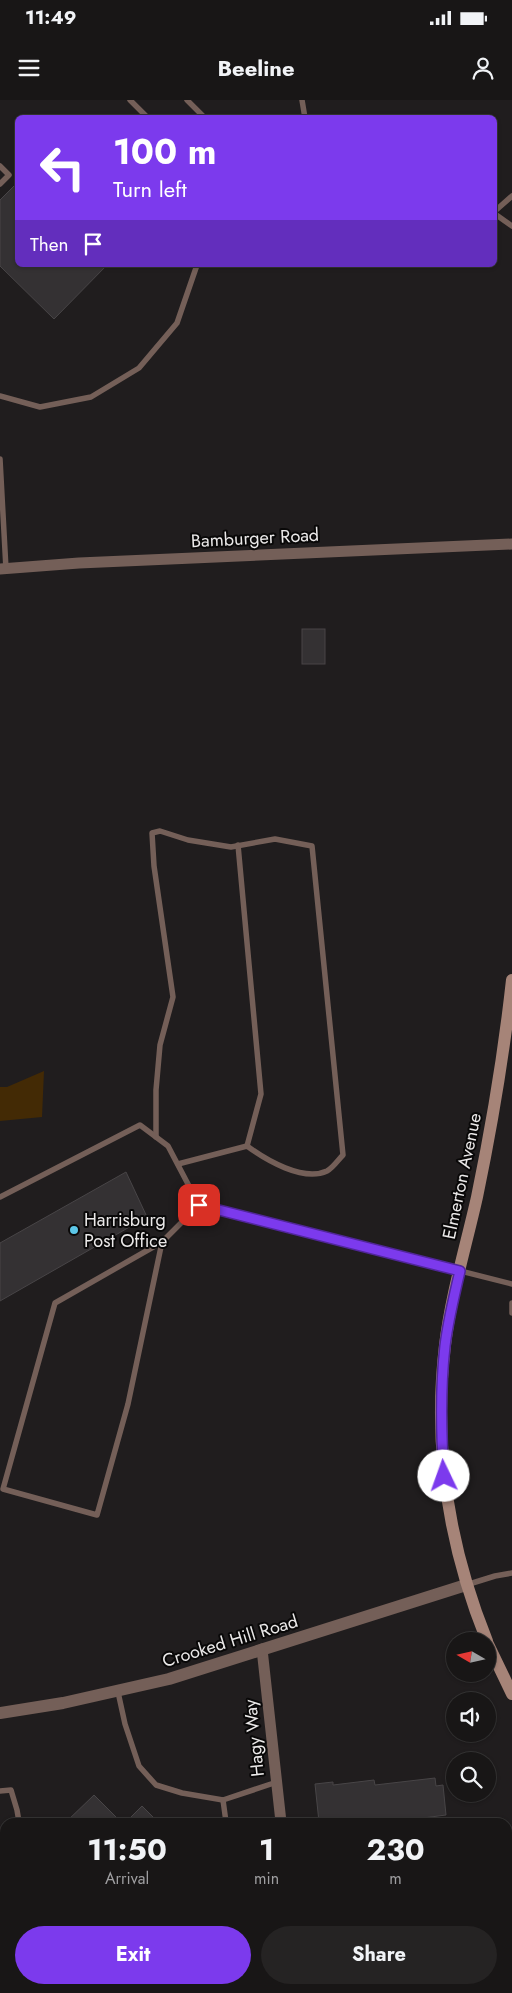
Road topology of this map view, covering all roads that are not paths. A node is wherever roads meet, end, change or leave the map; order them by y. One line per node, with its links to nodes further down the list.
1 (130, 100): 4 (lane)
2 (187, 100): 5 (lane)
3 (302, 100): 6 (lane)
4 (145, 115)
5 (201, 115)
6 (304, 115)
7 (0, 166): 8 (lane)
8 (0, 184)
9 (512, 196): 10 (lane)
10 (497, 210)
11 (497, 214): 12 (lane)
12 (512, 226)
13 (196, 267): 14 (lane)
14 (0, 396)
15 (0, 459): 17 (lane)
16 (512, 544): 17 (street, Bamburger Road)
17 (3, 569)
18 (238, 845): 20 (lane); 21 (lane); 21 (lane)
19 (512, 980): 26 (main road, Elmerton Avenue)
20 (156, 1137): 22 (lane); 23 (lane)
21 (247, 1146): 22 (lane)
22 (178, 1164): 24 (lane)
23 (0, 1197)
24 (199, 1205): 25 (lane); 26 (lane)
25 (162, 1242): 25 (lane)
26 (460, 1271): 27 (lane); 31 (main road, Elmerton Avenue)
27 (512, 1284)
28 (512, 1303): 29 (lane)
29 (512, 1313)
30 (512, 1573): 31 (lane)
31 (466, 1585): 32 (main road, Elmerton Avenue); 33 (street, Crooked Hill Road)
32 (483, 1632)
33 (262, 1649): 35 (street, Crooked Hill Road); 38 (street, Hagy Way)
34 (496, 1661): 36 (main road, Elmerton Avenue)
35 (118, 1692): 37 (street, Crooked Hill Road); 40 (lane)
36 (512, 1694)
37 (0, 1713)
38 (277, 1782): 40 (lane); 43 (street, Hagy Way)
39 (0, 1791): 41 (lane)
40 (223, 1800): 42 (lane)
41 (18, 1818)
42 (225, 1818)
43 (282, 1818)

